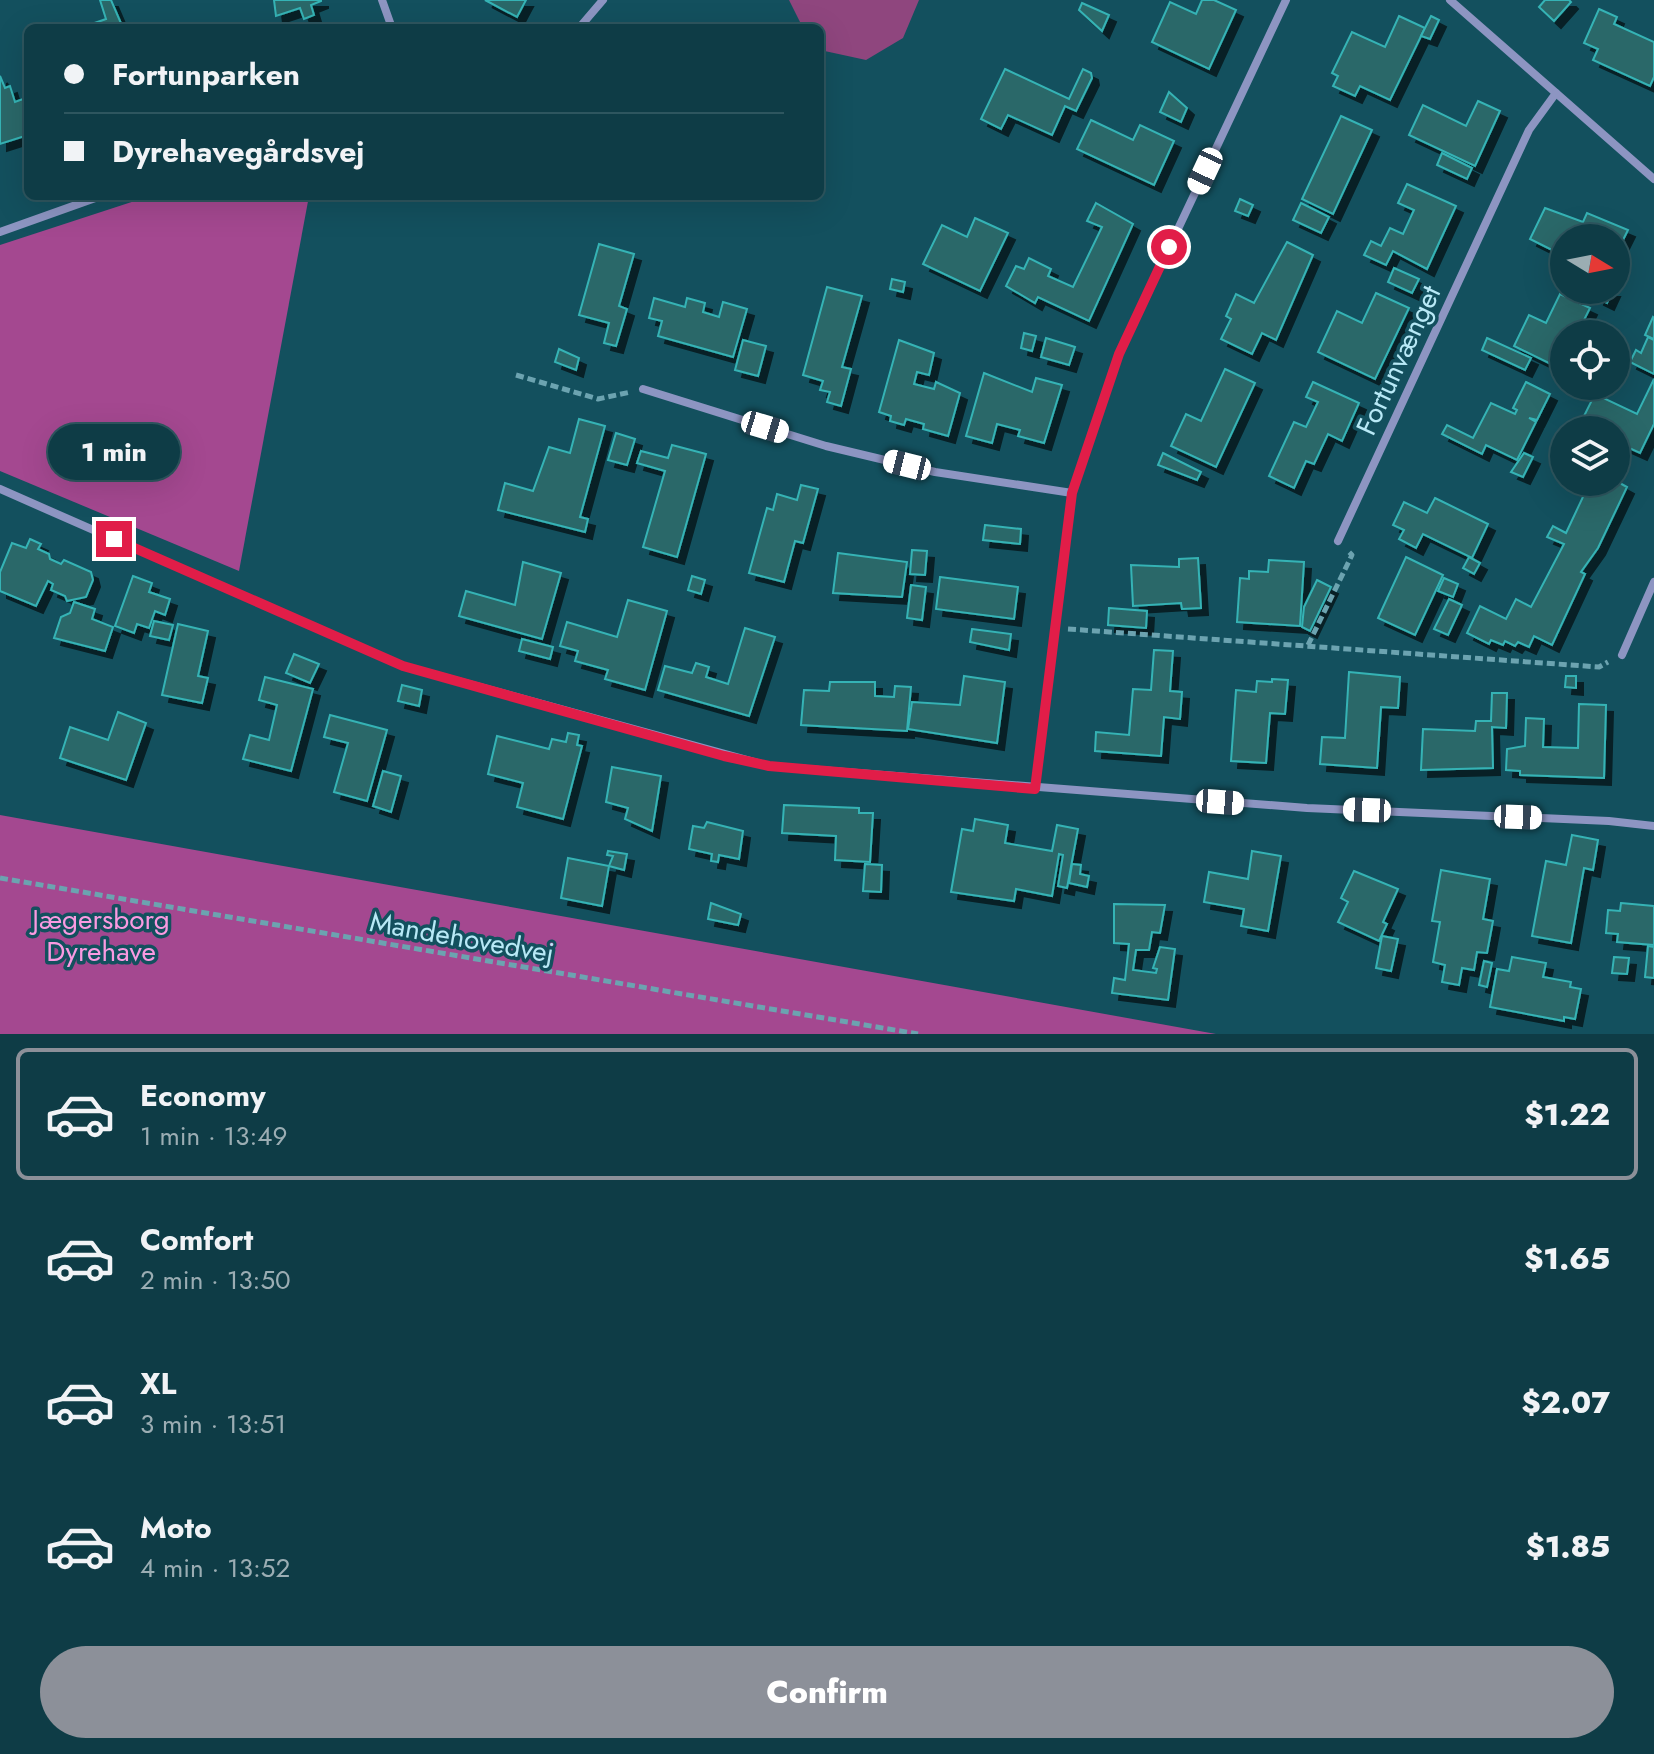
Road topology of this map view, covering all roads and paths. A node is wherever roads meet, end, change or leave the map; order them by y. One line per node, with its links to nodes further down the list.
1 (382, 0): 5 (street)
2 (603, 0): 6 (street)
3 (1286, 0): 14 (street)
4 (1450, 0): 7 (street)
5 (391, 24)
6 (582, 24)
7 (1556, 93): 8 (street); 15 (street, Fortunvænget)
8 (1654, 179)
9 (90, 200): 10 (street)
10 (0, 232)
11 (516, 375): 12 (path)
12 (643, 389): 14 (street)
13 (0, 489): 20 (street)
14 (1072, 493): 17 (street)
15 (1338, 541): 18 (path)
16 (1654, 582): 19 (street)
17 (1055, 628): 18 (path); 20 (street)
18 (1308, 645): 19 (path)
19 (1622, 655)
20 (1035, 789): 21 (street)
21 (1654, 826)
22 (0, 878): 23 (path, Mandehovedvej)
23 (918, 1034)

